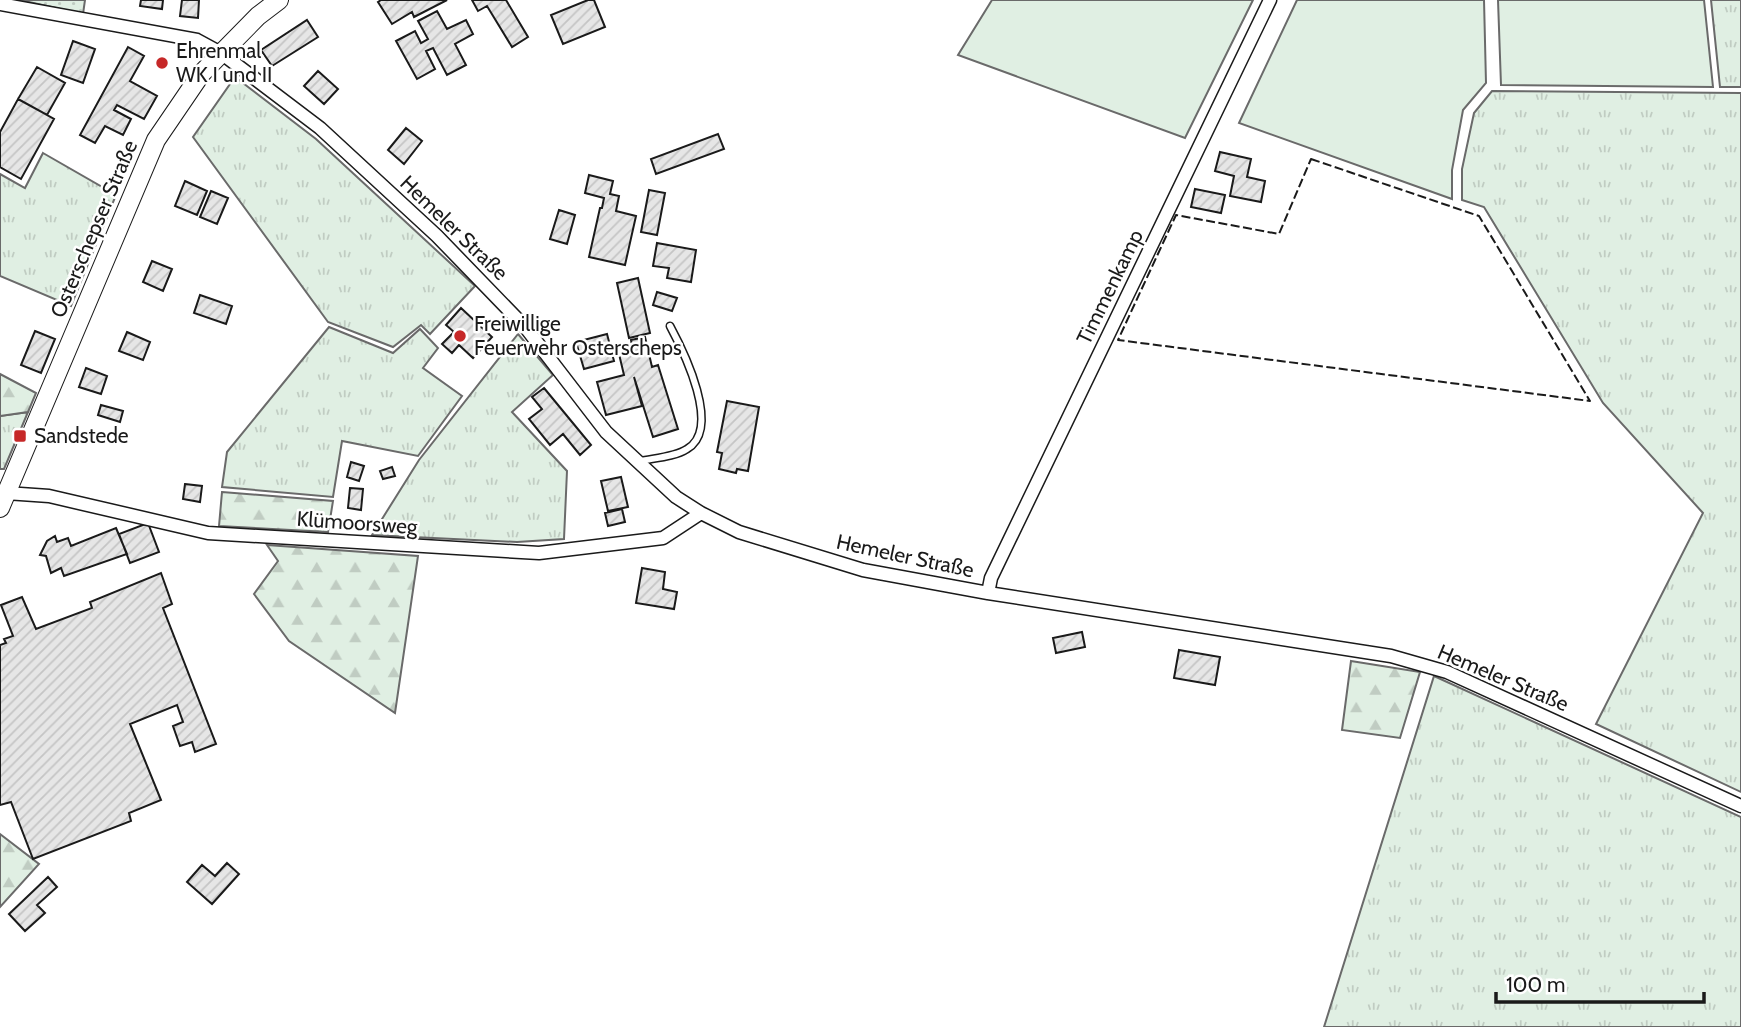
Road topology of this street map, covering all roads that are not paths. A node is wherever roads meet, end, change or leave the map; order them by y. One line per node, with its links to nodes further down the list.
1 (279, 0): 4 (main road, Osterschepser Straße)
2 (1270, 0): 9 (street, Timmenkamp)
3 (0, 4): 4 (street, Hemeler Straße)
4 (221, 53): 6 (street, Hemeler Straße); 7 (main road, Osterschepser Straße)
5 (670, 326): 6 (lane)
6 (638, 461): 8 (street, Hemeler Straße)
7 (3, 500): 8 (street, Klümoorsweg)
8 (701, 513): 9 (street, Hemeler Straße)
9 (988, 593): 10 (street, Hemeler Straße)
10 (1741, 806)

